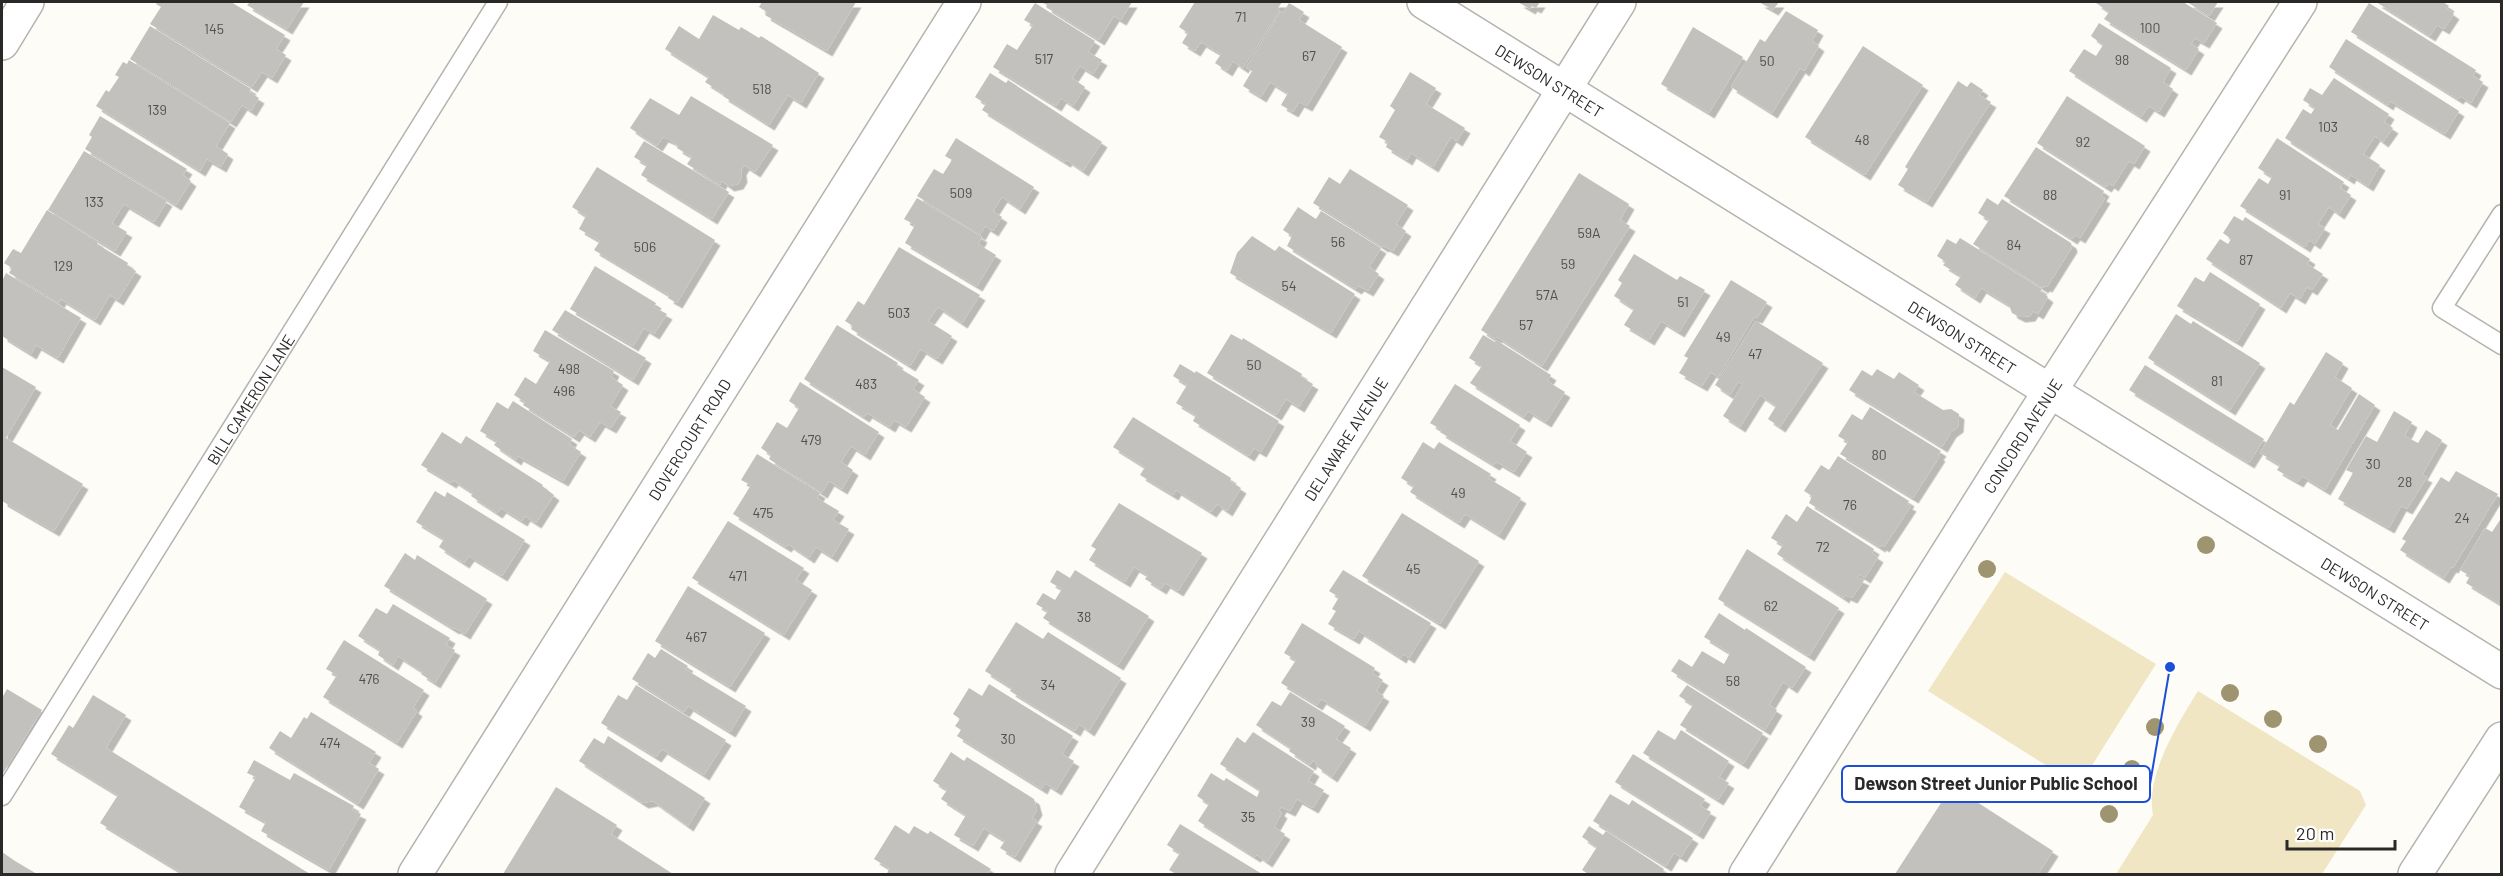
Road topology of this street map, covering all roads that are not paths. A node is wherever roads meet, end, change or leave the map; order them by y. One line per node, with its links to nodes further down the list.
1 (27, 2): 7 (street)
2 (498, 2): 14 (lane, BILL CAMERON LANE)
3 (964, 2): 15 (street, DOVERCOURT ROAD)
4 (1424, 2): 8 (street, DEWSON STREET)
5 (1619, 2): 8 (street, DELAWARE AVENUE)
6 (2301, 2): 11 (street, CONCORD AVENUE)
7 (2, 43)
8 (1564, 89): 11 (street, DEWSON STREET); 16 (street, DELAWARE AVENUE)
9 (2502, 214): 10 (lane)
10 (2502, 345)
11 (2050, 391): 12 (street, DEWSON STREET); 17 (street, CONCORD AVENUE)
12 (2502, 672)
13 (2502, 739): 18 (street)
14 (2, 796)
15 (415, 874)
16 (1072, 874)
17 (1746, 874)
18 (2415, 874)

